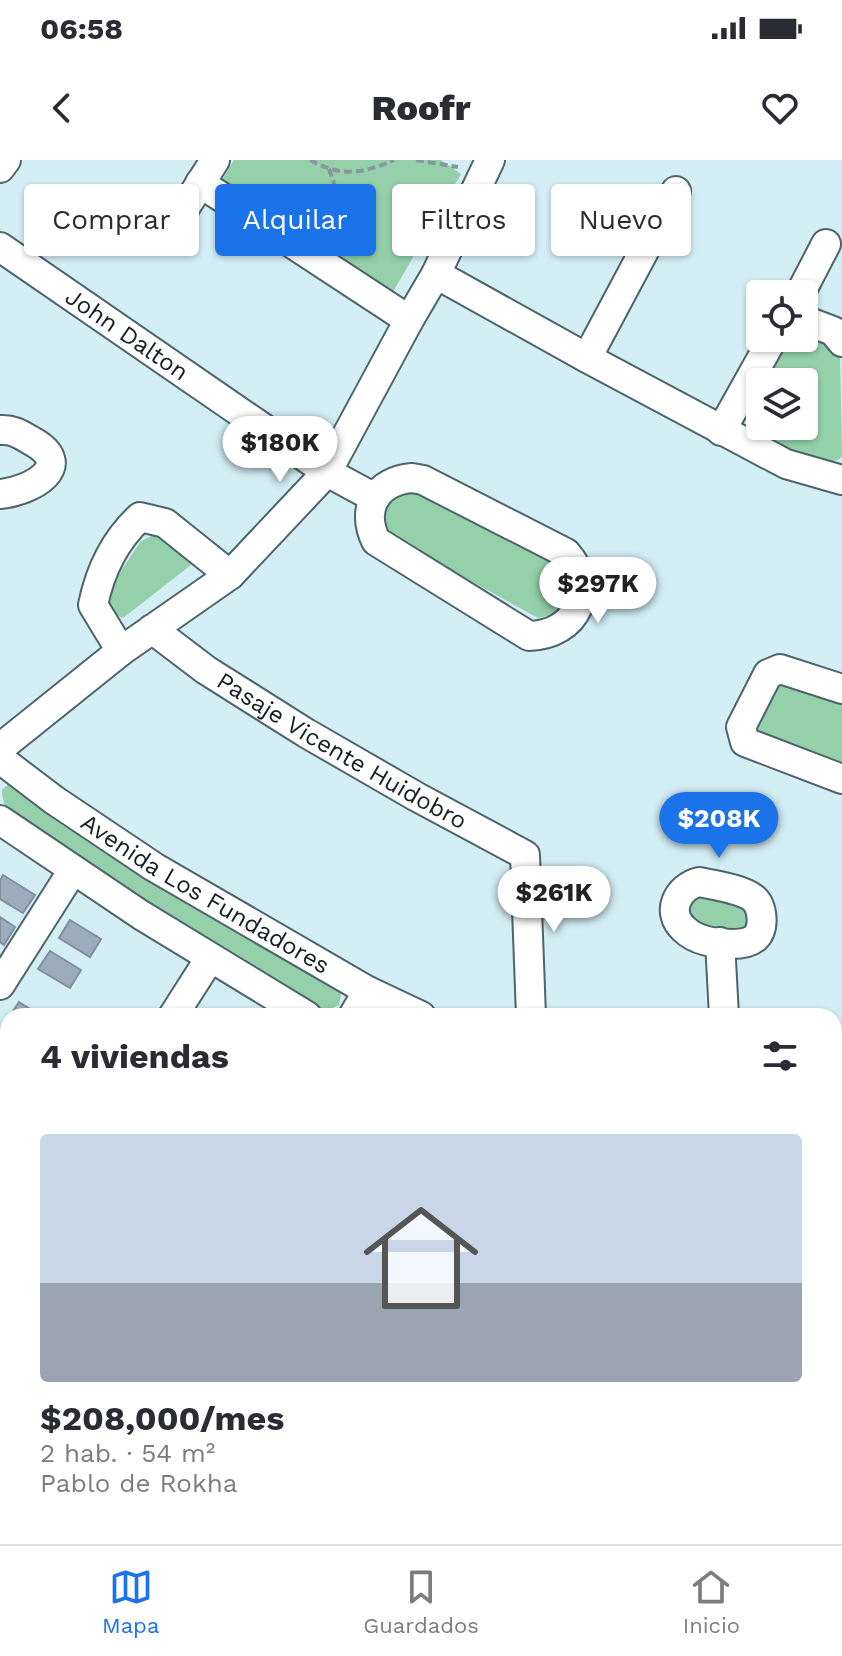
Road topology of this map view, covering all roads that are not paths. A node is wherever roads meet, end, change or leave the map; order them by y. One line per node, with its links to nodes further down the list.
1 (6, 160): 3 (street)
2 (480, 164): 8 (street)
3 (0, 168)
4 (208, 172): 10 (street)
5 (826, 244): 9 (street)
6 (0, 247): 17 (street, John Dalton)
7 (641, 256): 14 (street)
8 (436, 274): 10 (street); 14 (street)
9 (807, 280)
10 (409, 320): 17 (street)
11 (818, 324): 12 (street)
12 (842, 342)
13 (765, 352): 16 (street)
14 (587, 358): 16 (street)
15 (0, 430): 19 (street)
16 (721, 431): 18 (street)
17 (327, 472): 20 (street, John Dalton); 21 (street)
18 (841, 476)
19 (0, 494)
20 (375, 498): 20 (street)
21 (230, 575): 22 (street); 23 (street)
22 (152, 629): 23 (street); 38 (street, Pasaje Vicente Huidobro)
23 (121, 651): 25 (street)
24 (842, 689): 27 (street)
25 (0, 748)
26 (0, 759): 33 (street, Avenida Los Fundadores)
27 (842, 779)
28 (0, 820): 29 (street, Avenida Los Fundadores)
29 (73, 870): 31 (street, Avenida Los Fundadores); 32 (street)
30 (720, 942): 39 (street)
31 (210, 958): 34 (street); 35 (street, Avenida Los Fundadores)
32 (0, 985)
33 (368, 991): 36 (street); 37 (street, Avenida Los Fundadores)
34 (178, 1008)
35 (294, 1008)
36 (358, 1008)
37 (404, 1008)
38 (531, 1008)
39 (724, 1008)

